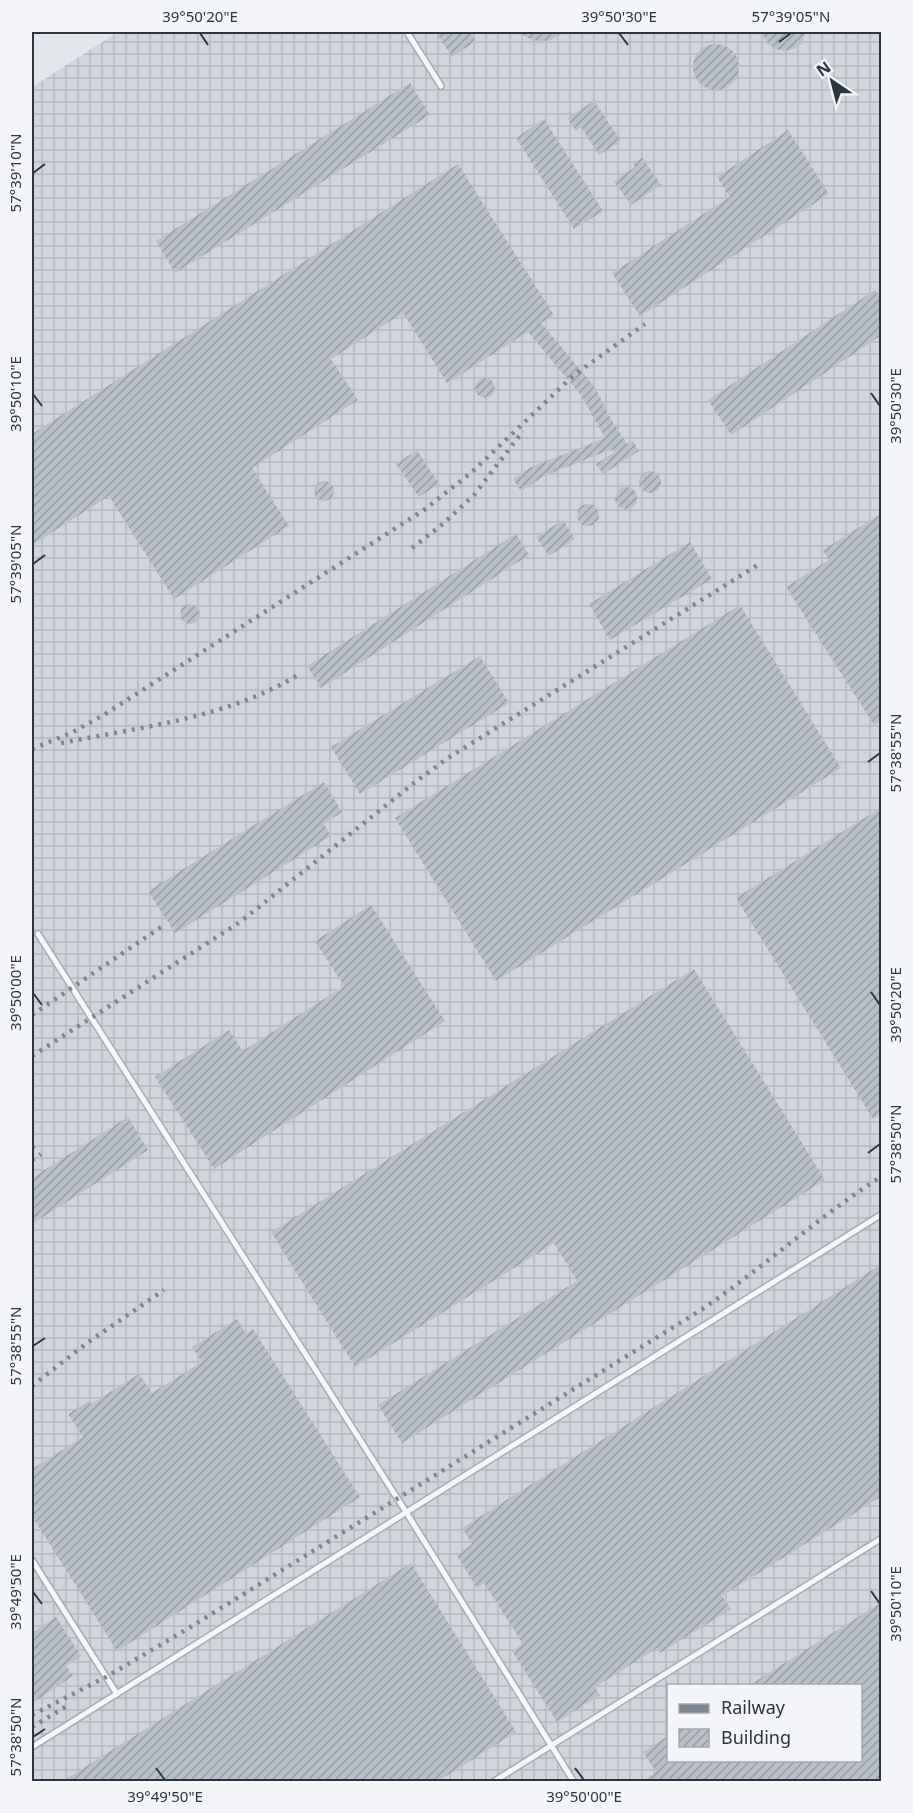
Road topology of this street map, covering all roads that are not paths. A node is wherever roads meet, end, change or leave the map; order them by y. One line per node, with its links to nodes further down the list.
1 (407, 32): 2 (lane)
2 (441, 86)
3 (38, 934): 5 (lane)
4 (882, 1214): 5 (lane)
5 (406, 1512): 8 (lane); 9 (lane)
6 (882, 1538): 9 (lane)
7 (32, 1560): 8 (lane)
8 (117, 1694): 10 (lane)
9 (551, 1745): 11 (lane); 12 (lane)
10 (32, 1747)
11 (493, 1782)
12 (574, 1782)

